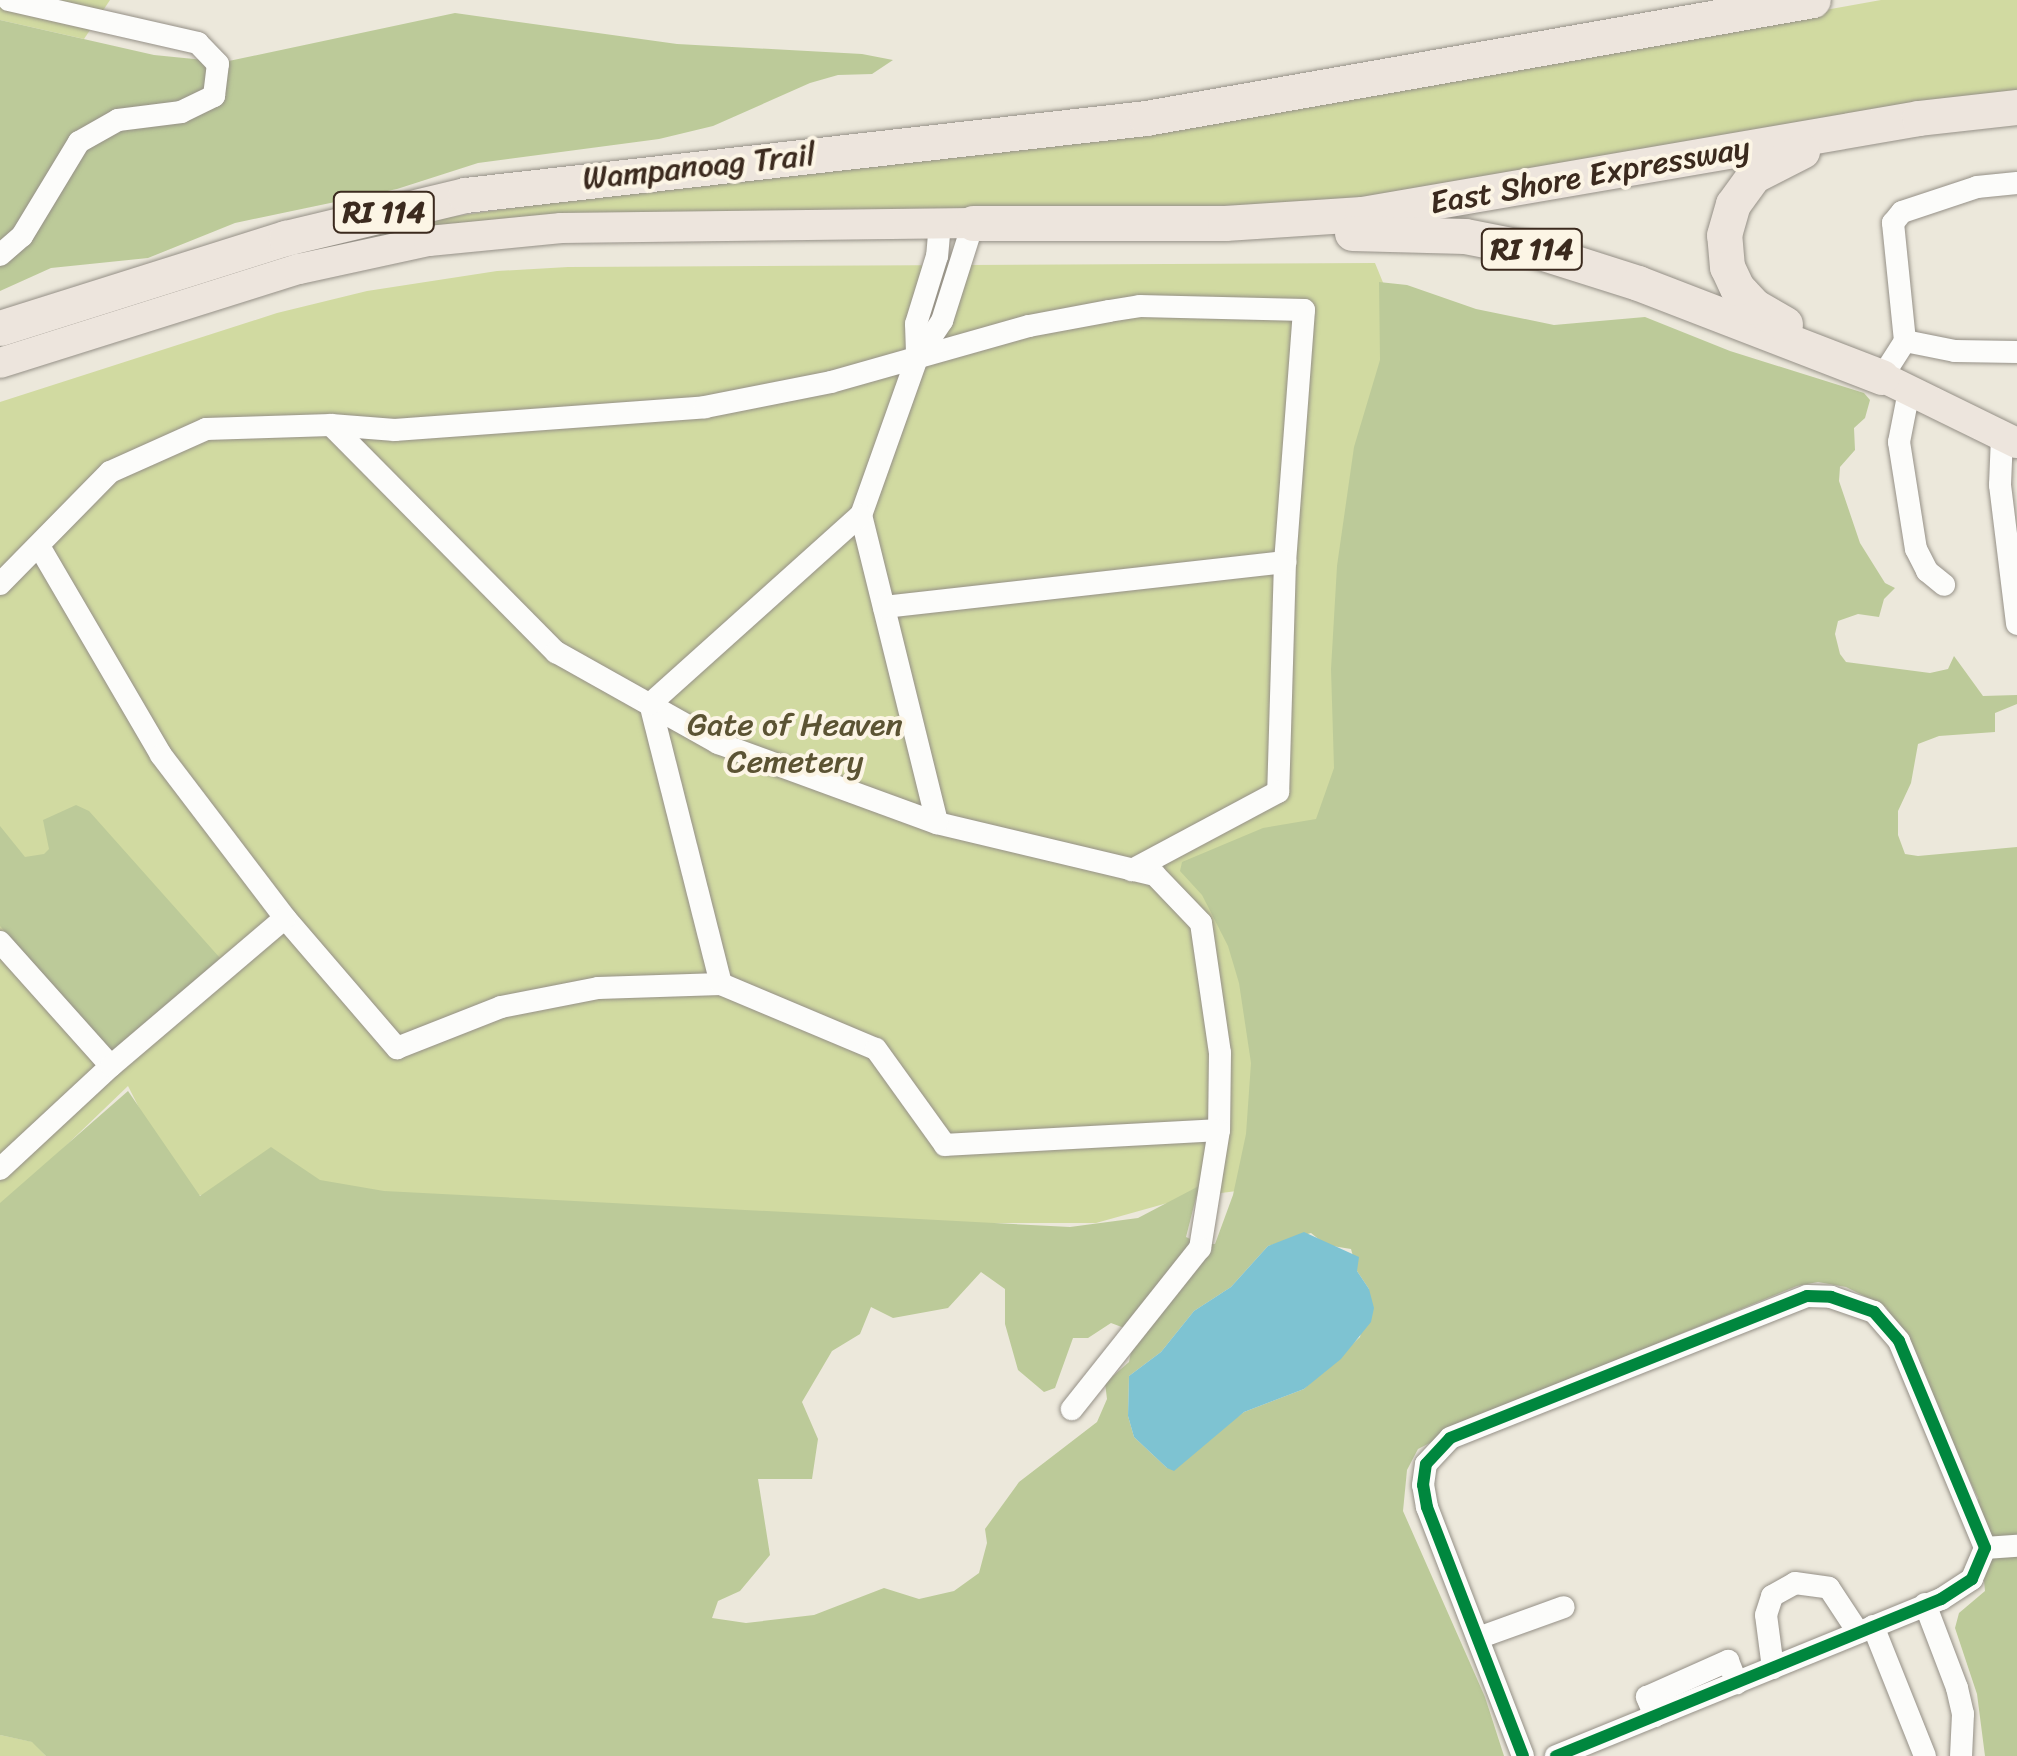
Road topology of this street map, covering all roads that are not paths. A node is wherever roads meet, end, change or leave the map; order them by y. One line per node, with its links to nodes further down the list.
1 (8, 0): 10 (street)
2 (1711, 0): 4 (highway)
3 (1812, 0): 4 (highway, RI 114)
4 (1412, 71): 11 (highway, Wampanoag Trail / RI 114)
5 (2017, 107): 6 (highway, East Shore Expressway)
6 (1919, 118): 9 (highway, East Shore Expressway); 16 (highway)
7 (2017, 183): 12 (street)
8 (957, 223): 9 (highway, Wampanoag Trail / RI 114); 14 (street); 14 (street); 15 (main road, Wampanoag Trail / RI 114)
9 (1161, 223): 16 (highway, RI 114)
10 (0, 255)
11 (0, 328)
12 (1904, 342): 13 (street); 16 (street)
13 (2017, 352)
14 (916, 358): 17 (street); 19 (street); 21 (street)
15 (0, 363)
16 (1895, 384): 18 (main road, RI 114); 23 (street)
17 (331, 424): 20 (street); 26 (street)
18 (2010, 440): 25 (street)
19 (861, 516): 24 (street); 26 (street)
20 (38, 546): 22 (street); 29 (street)
21 (1285, 562): 24 (street); 28 (street)
22 (0, 584)
23 (1944, 585)
24 (884, 607): 27 (street)
25 (2017, 624)
26 (650, 704): 27 (street); 31 (street)
27 (937, 823): 28 (street)
28 (1132, 870): 33 (street)
29 (285, 918): 31 (street); 32 (street)
30 (0, 942): 32 (street)
31 (721, 984): 33 (street)
32 (112, 1066): 34 (street)
33 (1220, 1130): 35 (street)
34 (0, 1170)
35 (1072, 1408)
36 (2017, 1546): 37 (street)
37 (1986, 1548): 38 (street); 41 (street)
38 (1924, 1604): 40 (street); 46 (street)
39 (1564, 1607): 41 (street)
40 (1865, 1629): 42 (street); 42 (street); 45 (street)
41 (1478, 1638): 43 (street)
42 (1773, 1668): 44 (street)
43 (1524, 1756)
44 (1556, 1756)
45 (1925, 1756)
46 (1960, 1756)

